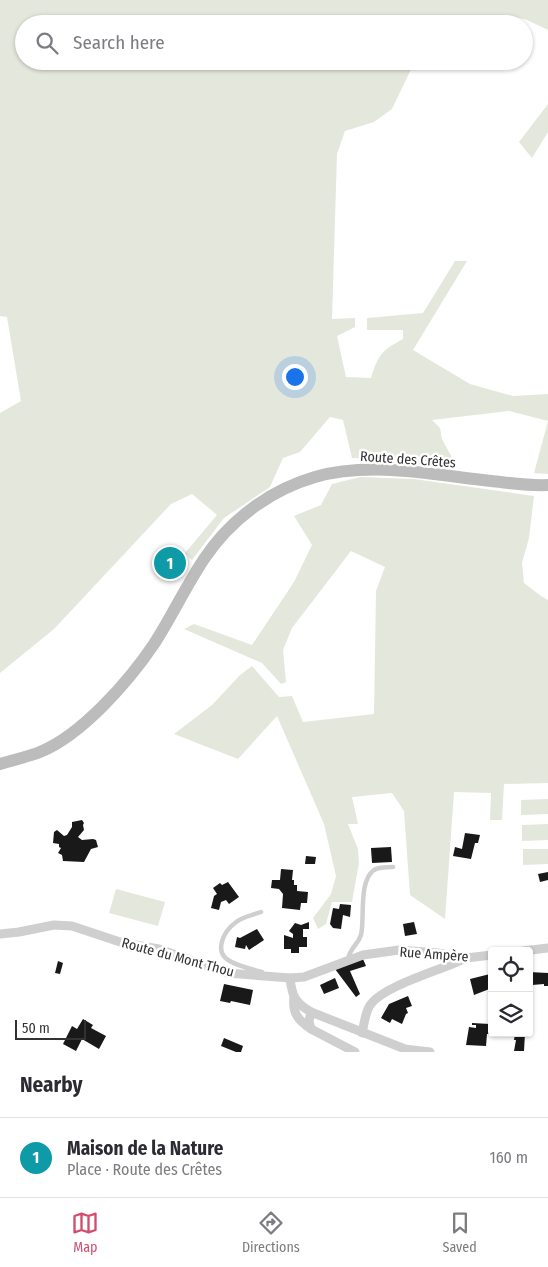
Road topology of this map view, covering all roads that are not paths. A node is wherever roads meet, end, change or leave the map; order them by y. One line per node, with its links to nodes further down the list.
1 (548, 485): 2 (street, Route des Crêtes)
2 (0, 764)
3 (393, 866): 10 (lane)
4 (261, 912): 11 (lane)
5 (0, 934): 11 (street, Route du Mont Thou)
6 (548, 948): 7 (street)
7 (533, 950)
8 (488, 955): 9 (street, Rue Ampère)
9 (466, 958): 10 (street, Rue Ampère); 16 (street)
10 (348, 959): 12 (street, Rue Ampère)
11 (270, 975): 12 (street, Route du Mont Thou)
12 (290, 978): 13 (street)
13 (294, 997): 14 (street); 15 (street)
14 (311, 1012): 15 (street); 16 (street)
15 (311, 1029): 17 (street)
16 (362, 1033): 18 (street)
17 (355, 1052)
18 (430, 1052)

